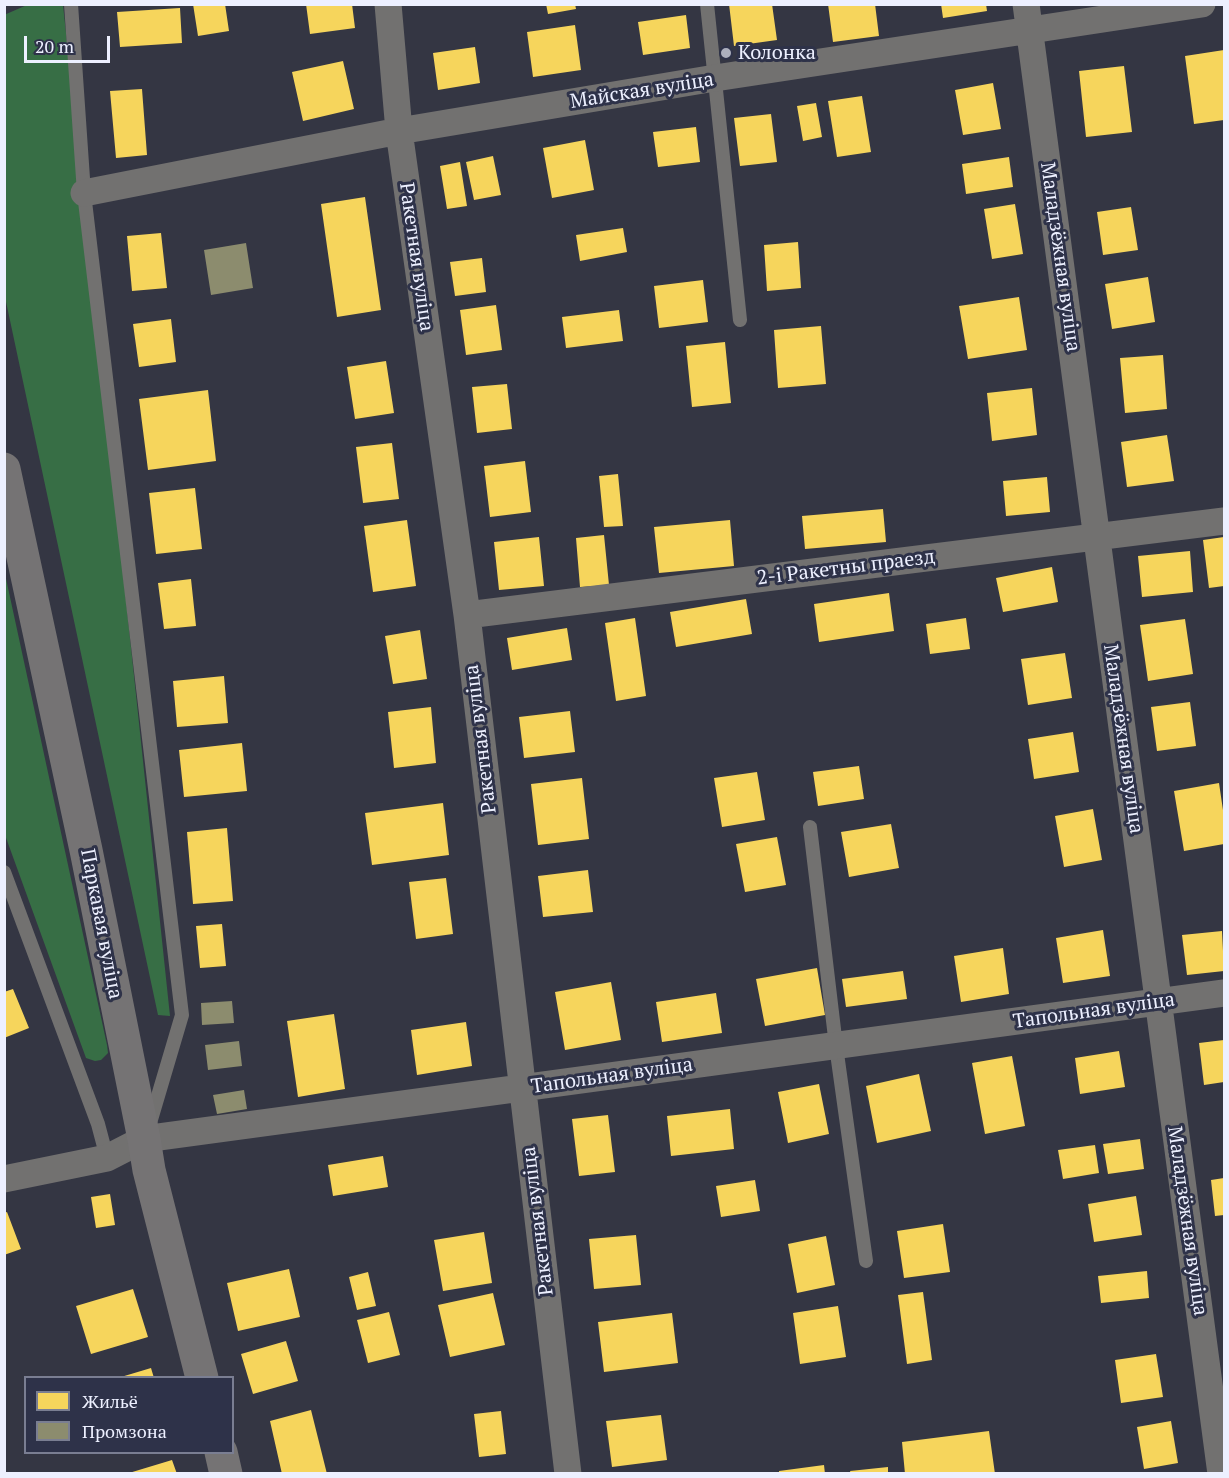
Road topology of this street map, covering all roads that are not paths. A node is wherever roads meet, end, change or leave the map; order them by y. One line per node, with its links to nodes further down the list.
1 (71, 4): 9 (lane)
2 (388, 4): 8 (street, Ракетная вуліца)
3 (707, 4): 7 (lane)
4 (1026, 4): 6 (street, Маладзёжная вуліца)
5 (1202, 4): 6 (street, Майская вуліца)
6 (1030, 32): 7 (street, Майская вуліца); 13 (street, Маладзёжная вуліца)
7 (715, 78): 8 (street, Майская вуліца); 10 (lane)
8 (399, 131): 9 (street, Майская вуліца); 14 (street, Ракетная вуліца)
9 (84, 193): 21 (lane)
10 (740, 320)
11 (4, 469): 21 (street, Паркавая вуліца)
12 (1224, 521): 13 (street, 2-і Ракетны праезд)
13 (1097, 537): 14 (street, 2-і Ракетны праезд); 18 (street, Маладзёжная вуліца)
14 (467, 615): 20 (street, Ракетная вуліца)
15 (810, 827): 19 (lane)
16 (4, 872): 22 (lane)
17 (1224, 993): 18 (street, Тапольная вуліца)
18 (1158, 1002): 19 (street, Тапольная вуліца); 29 (street, Маладзёжная вуліца)
19 (836, 1046): 20 (street, Тапольная вуліца); 24 (lane)
20 (522, 1089): 21 (street, Тапольная вуліца); 28 (street, Ракетная вуліца)
21 (144, 1139): 22 (street, Тапольная вуліца); 25 (street, Паркавая вуліца)
22 (107, 1158): 23 (street, Тапольная вуліца)
23 (4, 1179)
24 (866, 1261)
25 (202, 1376)
26 (221, 1454): 27 (street)
27 (226, 1473)
28 (568, 1473)
29 (1221, 1473)

